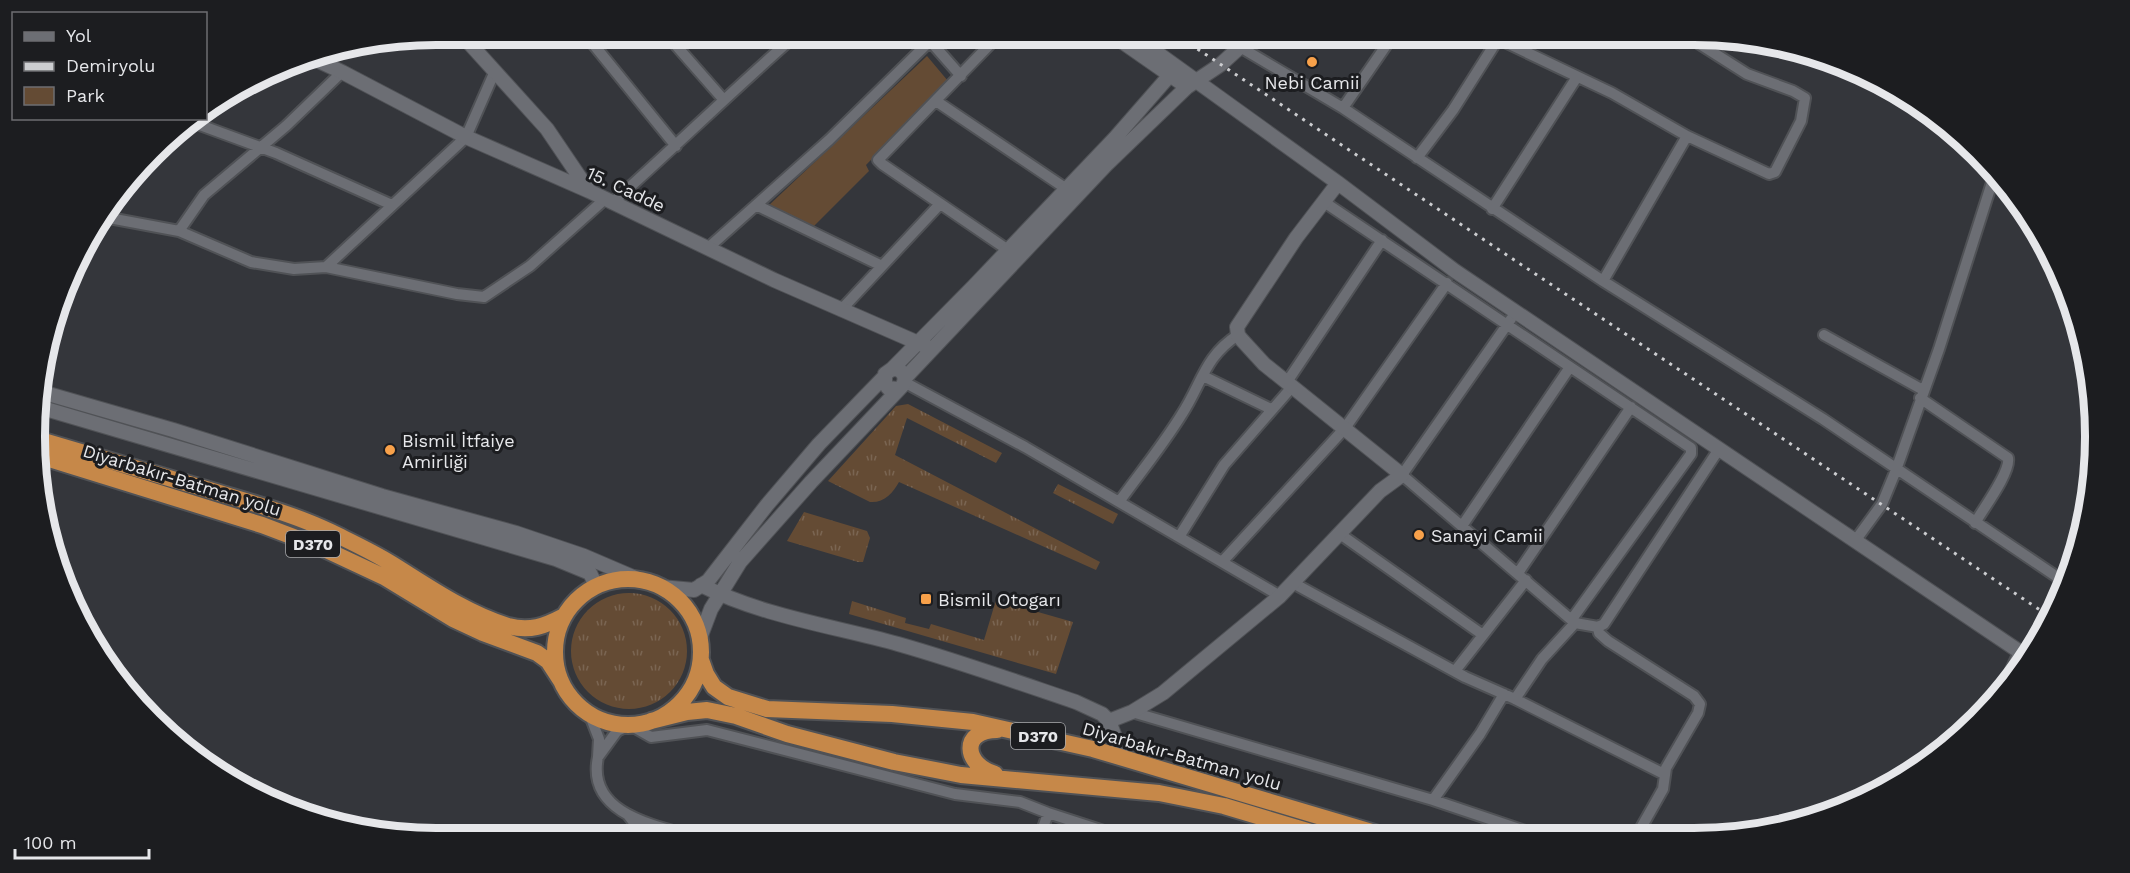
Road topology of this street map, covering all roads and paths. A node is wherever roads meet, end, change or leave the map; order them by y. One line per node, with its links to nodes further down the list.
1 (471, 45): 20 (street)
2 (594, 45): 32 (street)
3 (676, 45): 18 (street)
4 (682, 45): 18 (street)
5 (784, 45): 26 (street)
6 (920, 45): 43 (street)
7 (933, 45): 23 (street)
8 (990, 45): 23 (street)
9 (1129, 45): 21 (street)
10 (1143, 45): 21 (street)
11 (1237, 45): 17 (street)
12 (1244, 45): 17 (street)
13 (1387, 45): 28 (street)
14 (1489, 45): 34 (street)
15 (1510, 45): 24 (street)
16 (1702, 45): 30 (street)
17 (1240, 47): 25 (street); 28 (street)
18 (679, 48): 26 (street)
19 (322, 62): 22 (street, 15. Cadde)
20 (495, 71): 31 (street); 37 (street)
21 (1173, 71): 25 (street); 38 (street)
22 (342, 72): 31 (street, 15. Cadde); 33 (street)
23 (961, 76): 27 (street)
24 (1577, 77): 30 (street); 44 (street)
25 (1193, 84): 35 (street); 38 (street)
26 (723, 99): 32 (street)
27 (936, 101): 38 (street); 41 (street)
28 (1344, 108): 34 (street)
29 (199, 125): 33 (street)
30 (1687, 136): 52 (street)
31 (466, 137): 37 (street, 15. Cadde); 42 (street)
32 (676, 146): 39 (street)
33 (258, 148): 42 (street); 46 (street)
34 (1417, 158): 44 (street)
35 (1338, 183): 40 (street); 55 (street)
36 (1992, 183): 67 (street)
37 (589, 191): 39 (street, 15. Cadde)
38 (1072, 192): 49 (street); 60 (street)
39 (609, 201): 48 (street, 15. Cadde); 51 (street)
40 (1324, 202): 47 (street); 57 (street)
41 (940, 204): 49 (street); 50 (street)
42 (392, 206): 51 (street)
43 (756, 206): 48 (street); 50 (street)
44 (1492, 209): 52 (street)
45 (111, 218): 46 (street)
46 (179, 231): 51 (street)
47 (1382, 240): 53 (street); 65 (street)
48 (708, 248): 54 (street, 15. Cadde)
49 (1008, 250): 59 (street)
50 (882, 266): 54 (street)
51 (326, 267)
52 (1603, 281): 75 (street)
53 (1447, 283): 56 (street); 71 (street)
54 (842, 310): 59 (street, 15. Cadde)
55 (1516, 312): 56 (street); 73 (street)
56 (1507, 324): 61 (street); 76 (street)
57 (1238, 335): 63 (street); 65 (street)
58 (1824, 335): 67 (street)
59 (917, 343): 60 (street, 15. Cadde); 62 (street)
60 (932, 349): 64 (street)
61 (1570, 367): 68 (street); 79 (street)
62 (888, 373): 64 (street); 88 (street)
63 (1203, 376): 70 (street); 77 (street)
64 (902, 383): 77 (street); 91 (street)
65 (1290, 384): 70 (street); 71 (street)
66 (47, 394): 86 (street)
67 (1922, 394): 75 (street); 78 (street)
68 (1631, 407): 84 (street); 94 (street)
69 (46, 410): 89 (street)
70 (1271, 410): 81 (street)
71 (1345, 428): 76 (street); 83 (street)
72 (45, 442): 93 (highway, Diyarbakır-Batman yolu / D370)
73 (1719, 449): 82 (street); 95 (street)
74 (46, 458): 101 (highway, Diyarbakır-Batman yolu / D370)
75 (1896, 470): 78 (street); 82 (street)
76 (1402, 475): 79 (street); 80 (street)
77 (1119, 502): 81 (street)
78 (1975, 523): 85 (street)
79 (1462, 526): 84 (street)
80 (1340, 534): 87 (street); 96 (street)
81 (1179, 537): 83 (street)
82 (1855, 541): 98 (street)
83 (1222, 562): 92 (street)
84 (1522, 577): 94 (street); 96 (street)
85 (2058, 578)
86 (640, 580): 89 (highway); 90 (highway)
87 (1293, 583): 92 (street); 100 (street)
88 (701, 585): 90 (street); 91 (street)
89 (596, 586): 93 (highway)
90 (661, 587): 97 (highway)
91 (719, 594): 97 (street); 107 (street)
92 (1280, 596): 104 (street)
93 (564, 616): 101 (highway)
94 (1573, 621): 95 (street); 103 (street)
95 (1598, 627): 112 (street)
96 (1483, 635): 100 (street)
97 (700, 638): 99 (highway)
98 (2020, 652)
99 (701, 660): 106 (highway); 109 (highway, Diyarbakır-Batman yolu / D370)
100 (1455, 671): 102 (street)
101 (561, 681): 105 (highway)
102 (1504, 694): 103 (street); 114 (street)
103 (1515, 699): 112 (street)
104 (1132, 712): 107 (street); 114 (street)
105 (590, 713): 108 (highway); 110 (street)
106 (651, 721): 108 (highway); 113 (highway, Diyarbakır-Batman yolu)
107 (1109, 721): 111 (street)
108 (630, 725): 110 (street); 115 (street)
109 (1010, 730): 111 (highway, Diyarbakır-Batman yolu / D370); 113 (highway)
110 (598, 757): 116 (street)
111 (1123, 758): 122 (highway, Diyarbakır-Batman yolu / D370)
112 (1664, 774): 124 (street)
113 (1017, 780): 121 (highway, Diyarbakır-Batman yolu)
114 (1433, 800): 123 (street)
115 (1048, 813): 119 (street); 120 (street)
116 (628, 815): 117 (street); 118 (street)
117 (638, 828)
118 (668, 828)
119 (1043, 828)
120 (1094, 828)
121 (1297, 828)
122 (1358, 828)
123 (1516, 828)
124 (1641, 828)

